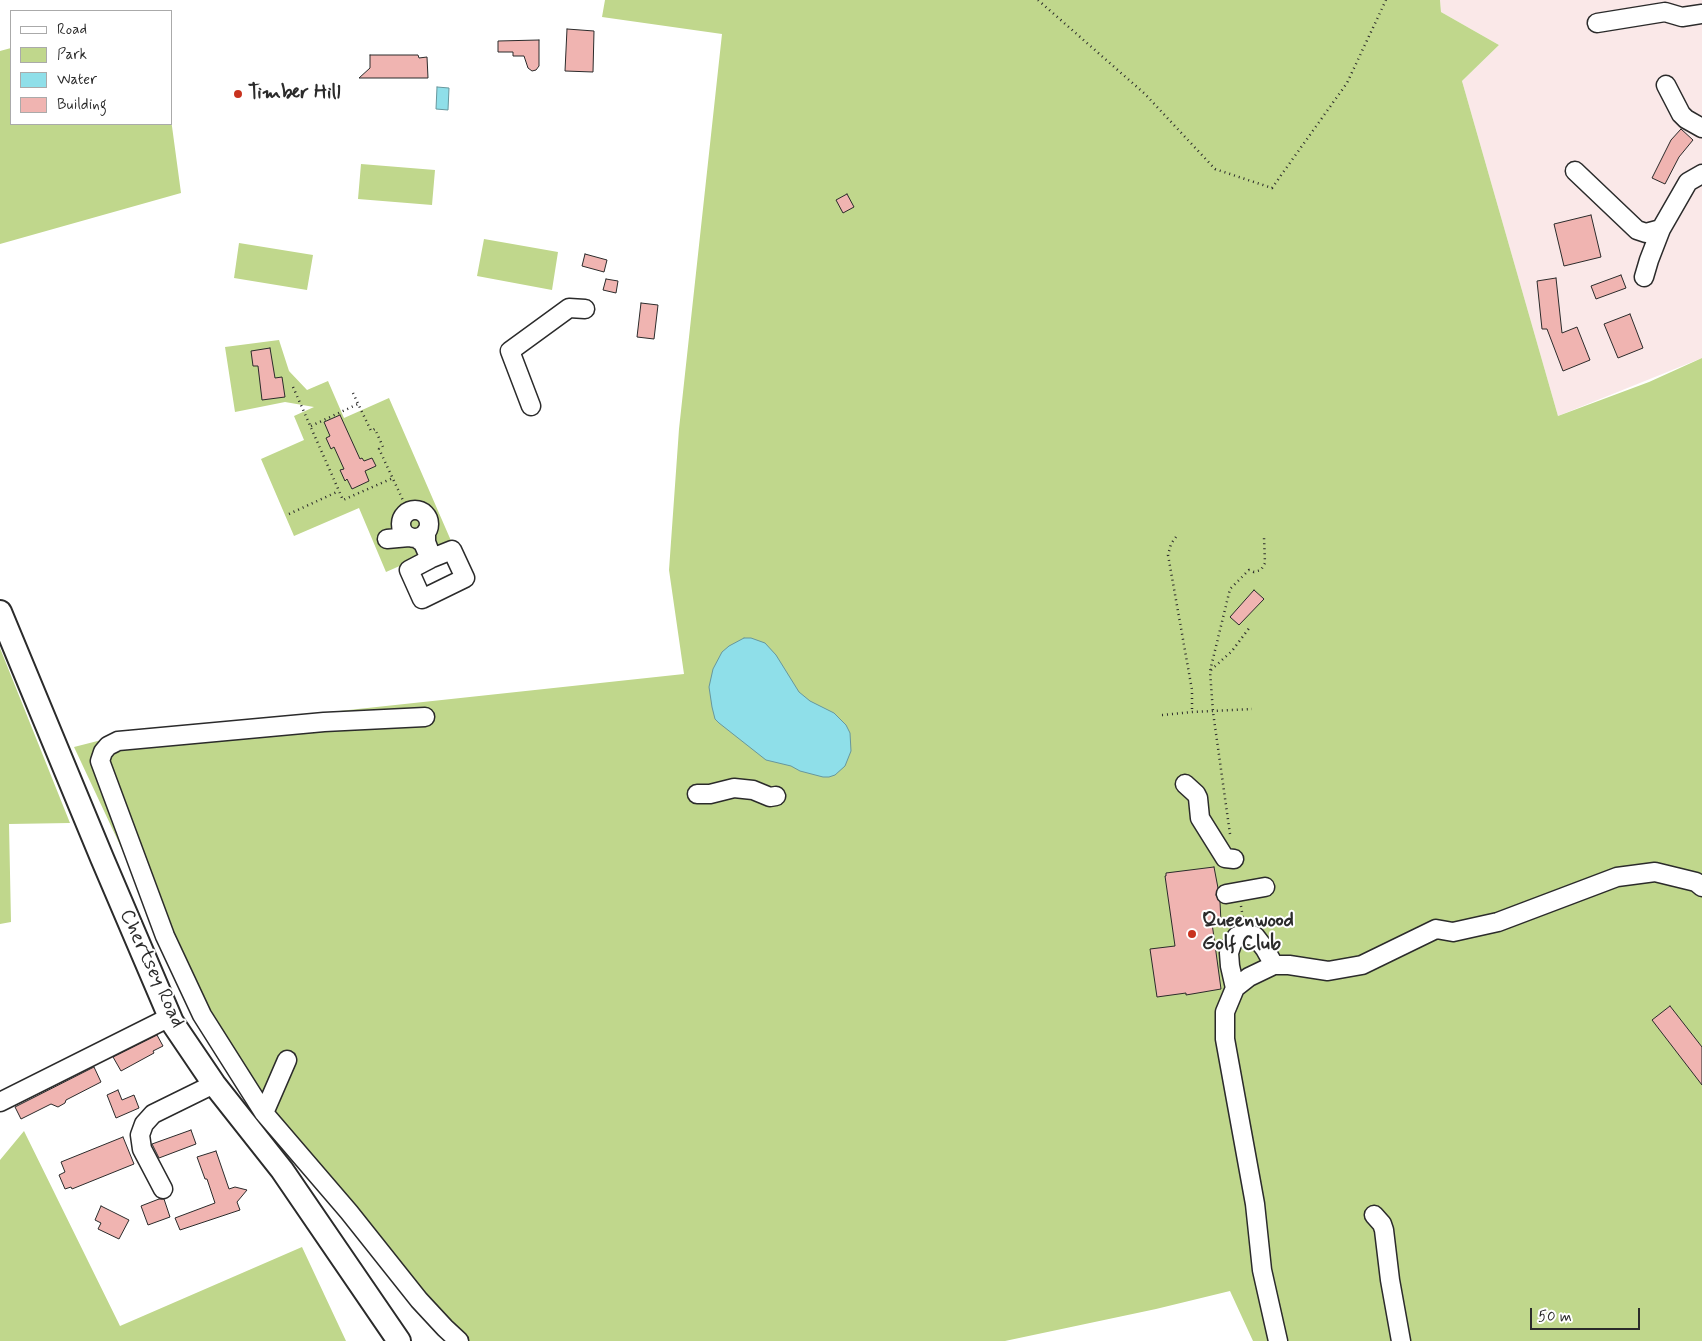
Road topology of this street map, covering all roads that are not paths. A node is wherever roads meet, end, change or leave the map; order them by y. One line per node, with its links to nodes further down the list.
1 (1702, 14): 2 (street)
2 (1597, 23)
3 (1666, 85): 4 (street)
4 (1702, 128)
5 (1575, 171): 7 (street)
6 (1702, 174): 7 (street)
7 (1661, 229): 8 (street)
8 (1644, 276)
9 (586, 309): 10 (street)
10 (531, 406)
11 (440, 508): 12 (street)
12 (420, 533): 12 (street); 13 (street)
13 (387, 539)
14 (0, 612): 25 (main road, Chertsey Road)
15 (425, 717): 29 (street)
16 (1185, 784): 19 (street)
17 (697, 794): 18 (street)
18 (776, 796)
19 (1234, 859)
20 (1265, 887): 22 (street)
21 (1702, 887): 23 (street)
22 (1232, 893)
23 (1274, 965): 24 (street); 24 (street)
24 (1235, 988): 34 (street)
25 (170, 1017): 27 (main road, Chertsey Road); 28 (street)
26 (287, 1060): 29 (street)
27 (214, 1084): 30 (street); 32 (main road, Chertsey Road)
28 (0, 1102)
29 (264, 1113): 33 (street)
30 (163, 1189)
31 (1374, 1215): 35 (street)
32 (399, 1341)
33 (459, 1341)
34 (1278, 1341)
35 (1401, 1341)

